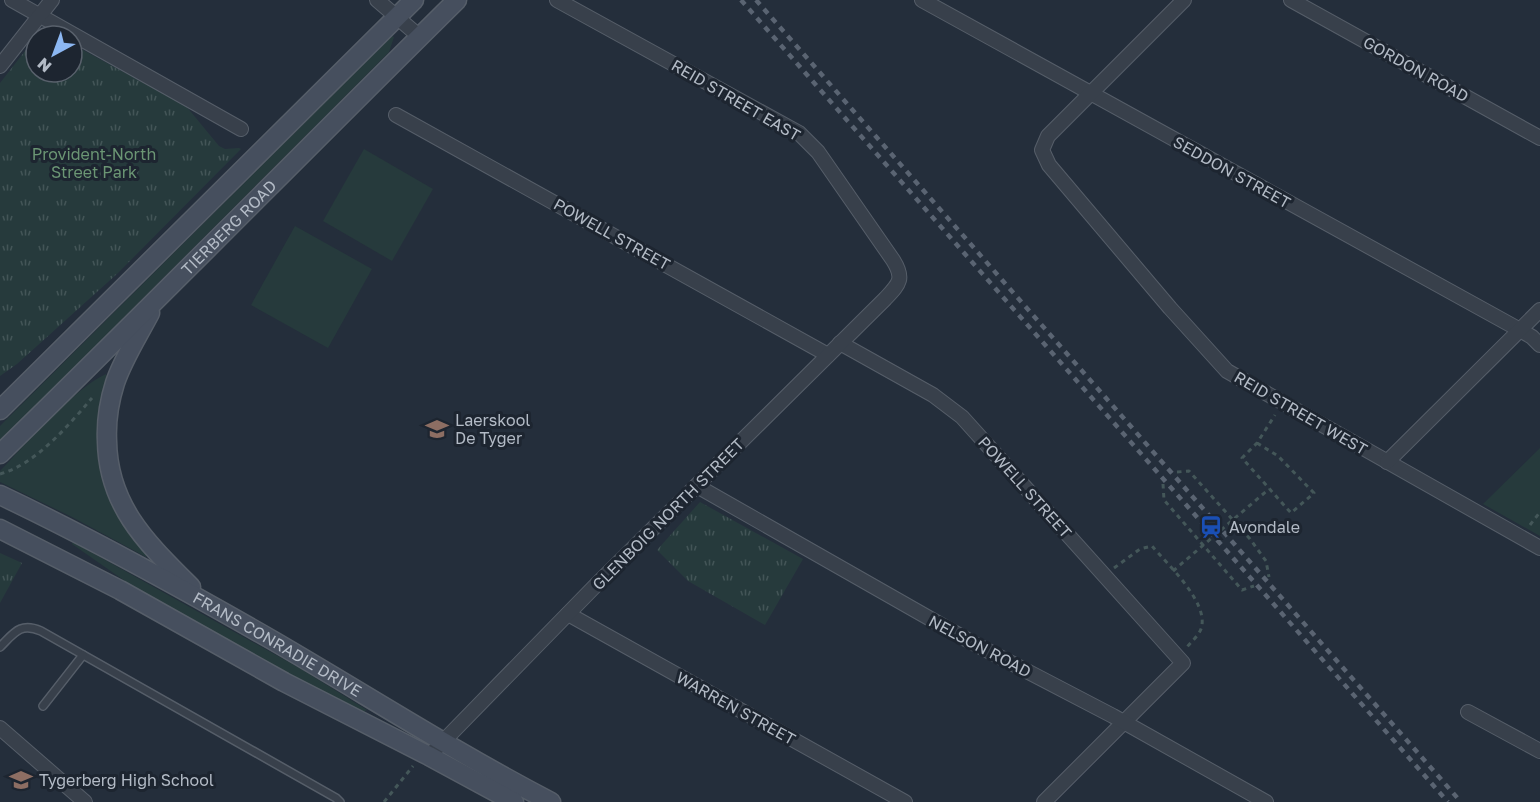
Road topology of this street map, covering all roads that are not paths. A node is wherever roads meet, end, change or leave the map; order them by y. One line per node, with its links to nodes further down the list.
1 (12, 0): 10 (street)
2 (52, 0): 10 (street)
3 (376, 0): 9 (street)
4 (457, 0): 11 (main road, TIERBERG ROAD)
5 (557, 0): 17 (street, REID STREET EAST)
6 (922, 0): 13 (street, SEDDON STREET)
7 (1184, 0): 13 (street)
8 (1291, 0): 16 (street, GORDON ROAD)
9 (406, 7): 11 (street); 24 (main road, TIERBERG ROAD)
10 (40, 16): 12 (street); 15 (street)
11 (425, 31): 18 (main road, TIERBERG ROAD)
12 (0, 66)
13 (1090, 94): 20 (street, SEDDON STREET); 28 (street, REID STREET WEST)
14 (396, 115): 23 (street, POWELL STREET)
15 (241, 129)
16 (1540, 138)
17 (899, 270): 21 (street, GLENBOIG NORTH STREET)
18 (161, 293): 27 (main road, TIERBERG ROAD); 33 (main road)
19 (1540, 310): 20 (street)
20 (1520, 330): 22 (street, SEDDON STREET); 28 (street)
21 (840, 344): 23 (street, GLENBOIG NORTH STREET); 39 (street, POWELL STREET)
22 (1540, 345)
23 (828, 355): 29 (street, GLENBOIG NORTH STREET)
24 (19, 389): 25 (main road); 26 (main road, TIERBERG ROAD)
25 (0, 396)
26 (0, 410)
27 (0, 454)
28 (1387, 462): 32 (street, REID STREET WEST)
29 (697, 486): 34 (street, GLENBOIG NORTH STREET); 39 (street, NELSON ROAD)
30 (0, 495): 33 (main road, FRANS CONRADIE DRIVE)
31 (0, 529): 43 (main road, FRANS CONRADIE DRIVE)
32 (1540, 548)
33 (208, 604): 41 (main road, FRANS CONRADIE DRIVE)
34 (568, 614): 41 (street, GLENBOIG NORTH STREET); 48 (street, WARREN STREET)
35 (0, 647): 36 (lane)
36 (83, 655): 37 (lane); 45 (lane)
37 (43, 706)
38 (1468, 712): 42 (street)
39 (1124, 723): 49 (street); 50 (street, NELSON ROAD)
40 (0, 728): 44 (street)
41 (442, 742): 43 (street, GLENBOIG NORTH STREET); 47 (main road, FRANS CONRADIE DRIVE)
42 (1540, 752)
43 (423, 758): 46 (main road, FRANS CONRADIE DRIVE)
44 (85, 802)
45 (340, 802)
46 (514, 802)
47 (551, 802)
48 (905, 802)
49 (1044, 802)
50 (1266, 802)

